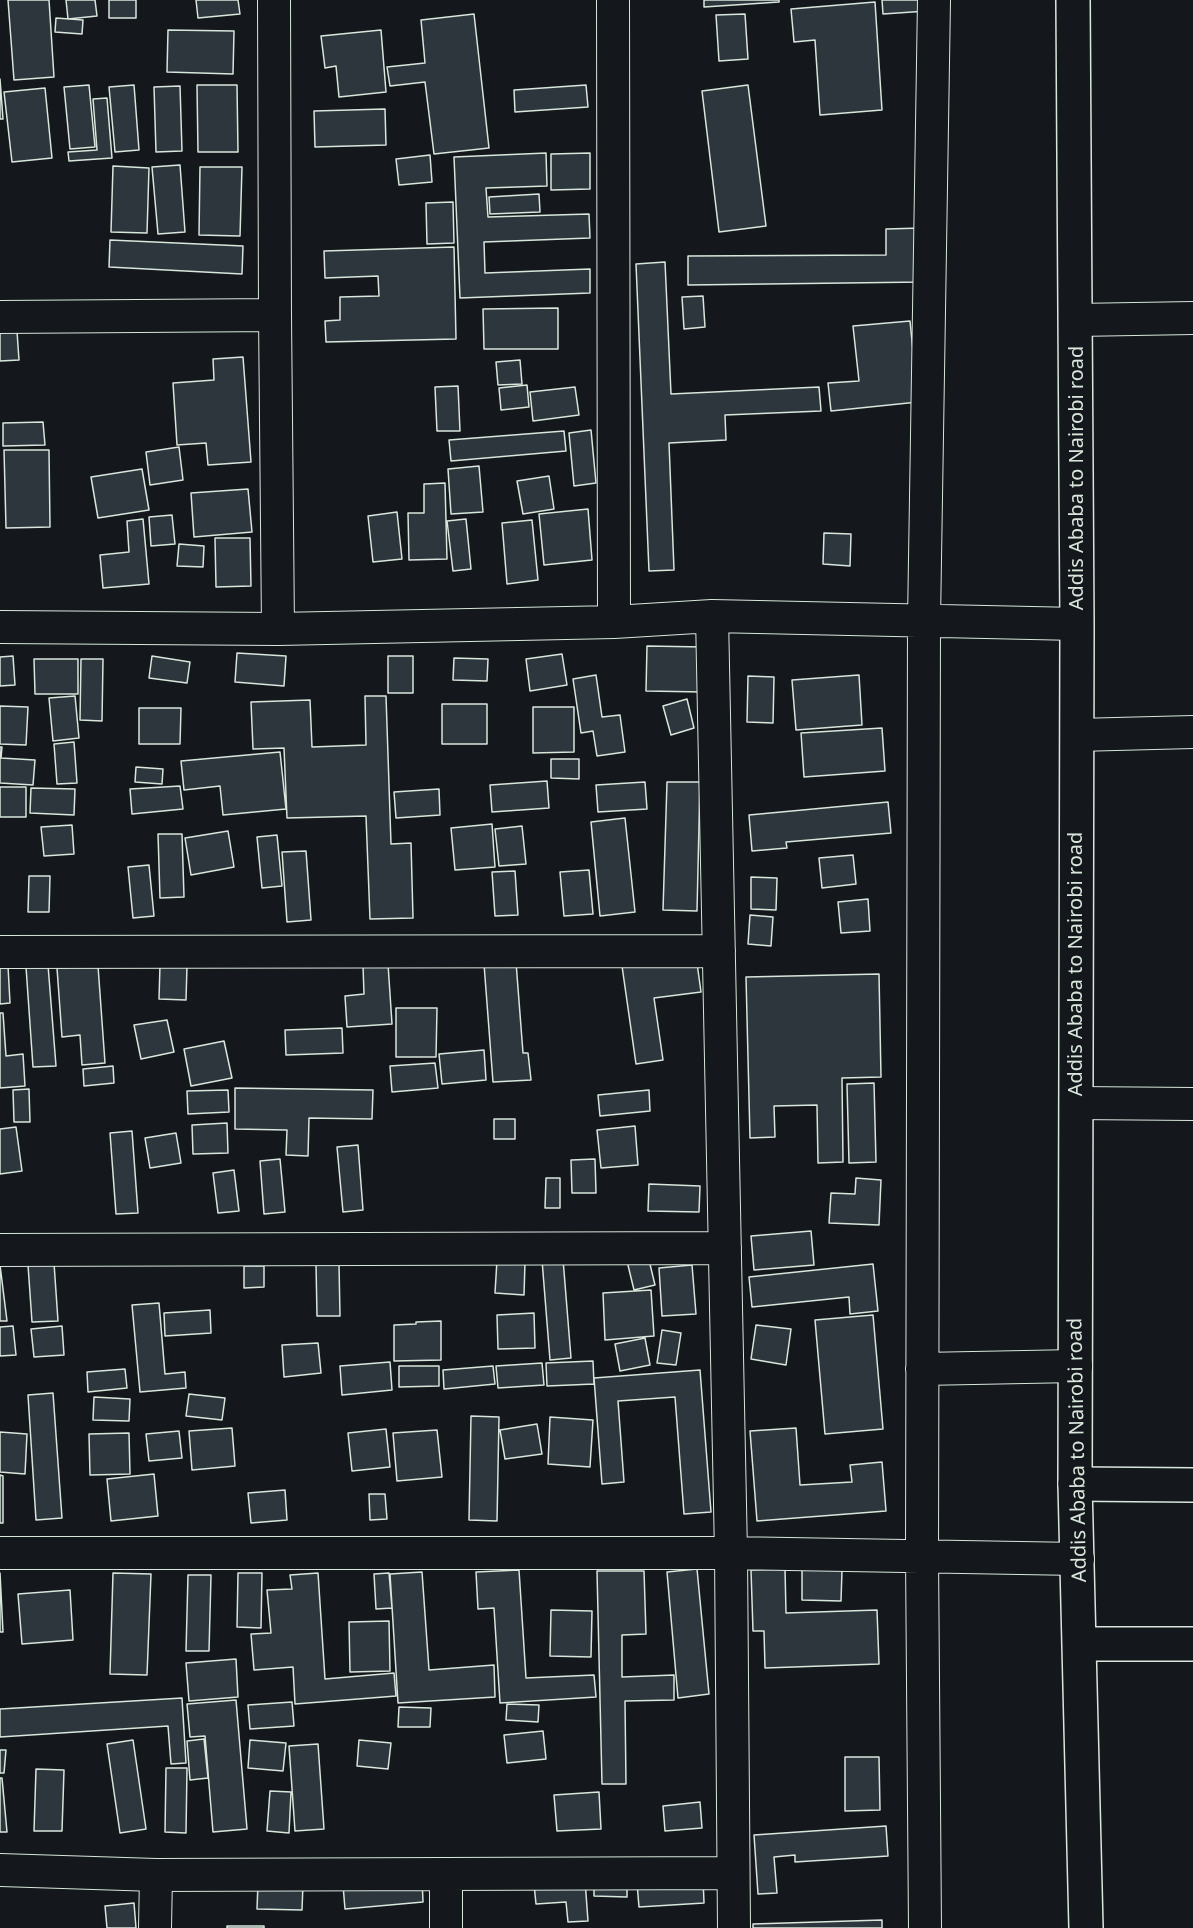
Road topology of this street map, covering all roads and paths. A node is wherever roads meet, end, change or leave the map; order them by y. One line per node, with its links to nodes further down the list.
1 (274, 0): 5 (street)
2 (613, 0): 11 (street)
3 (934, 0): 10 (street)
4 (1073, 0): 8 (main road, Addis Ababa to Nairobi road)
5 (275, 315): 6 (street); 14 (street)
6 (0, 317)
7 (1193, 318): 8 (street)
8 (1076, 320): 12 (main road, Addis Ababa to Nairobi road)
9 (712, 616): 10 (street); 11 (street); 17 (street)
10 (924, 621): 12 (street); 24 (street)
11 (614, 622): 14 (street)
12 (1077, 624): 16 (main road, Addis Ababa to Nairobi road)
13 (0, 627): 14 (street)
14 (278, 629)
15 (1193, 732): 16 (street)
16 (1077, 735): 19 (main road, Addis Ababa to Nairobi road)
17 (718, 951): 18 (street); 21 (street)
18 (0, 952)
19 (1076, 1103): 20 (street); 23 (main road, Addis Ababa to Nairobi road)
20 (1193, 1104)
21 (725, 1248): 22 (street); 28 (street)
22 (0, 1250)
23 (1076, 1366): 24 (street); 25 (main road, Addis Ababa to Nairobi road)
24 (922, 1369): 29 (street)
25 (1075, 1484): 26 (main road); 30 (main road, Addis Ababa to Nairobi road)
26 (1193, 1485)
27 (0, 1553): 28 (street)
28 (731, 1553): 29 (street); 34 (street)
29 (922, 1556): 30 (street); 40 (street)
30 (1078, 1559): 31 (main road, Addis Ababa to Nairobi road)
31 (1081, 1644): 32 (main road); 41 (main road, Addis Ababa to Nairobi road)
32 (1193, 1644)
33 (0, 1870): 36 (street)
34 (733, 1873): 35 (street); 39 (street)
35 (446, 1874): 36 (street); 38 (street)
36 (156, 1875): 37 (street)
37 (155, 1928)
38 (446, 1928)
39 (734, 1928)
40 (925, 1928)
41 (1086, 1928)

